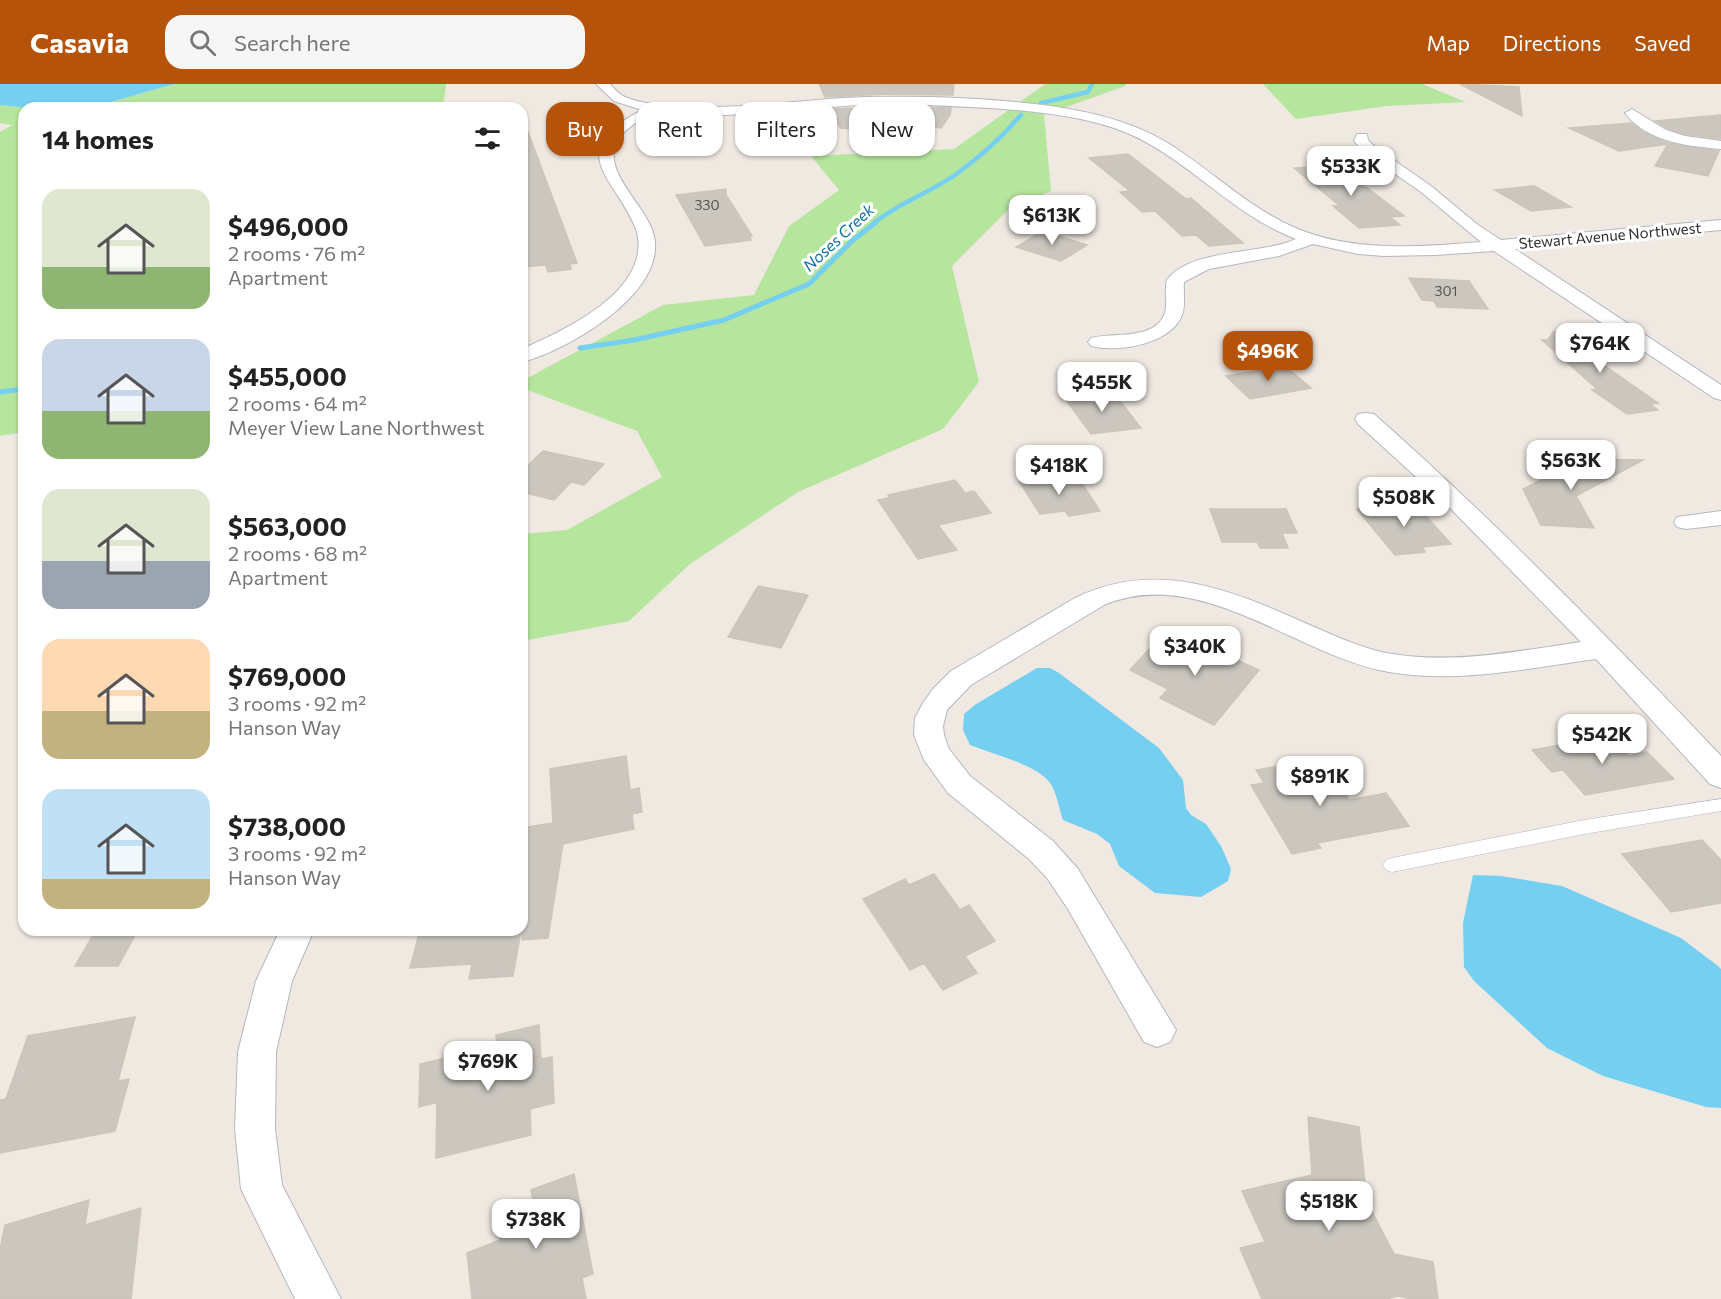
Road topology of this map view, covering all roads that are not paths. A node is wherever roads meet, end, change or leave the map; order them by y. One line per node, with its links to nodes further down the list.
1 (602, 84): 2 (street, Stewart Avenue Northwest)
2 (636, 102)
3 (723, 110): 9 (street, Stewart Avenue Northwest)
4 (1632, 113): 7 (street)
5 (636, 119): 12 (street)
6 (1362, 137): 10 (street)
7 (1721, 145)
8 (1721, 225): 10 (street, Stewart Avenue Northwest)
9 (1311, 239): 10 (street, Stewart Avenue Northwest); 11 (street)
10 (1498, 245): 13 (street)
11 (1098, 342)
12 (528, 353)
13 (1721, 394)
14 (1366, 419): 17 (street)
15 (1721, 518): 16 (street)
16 (1686, 522)
17 (1602, 649): 18 (street); 22 (street)
18 (1721, 776)
19 (1721, 805): 20 (lane)
20 (1392, 865)
21 (294, 936): 23 (street)
22 (1157, 1030)
23 (319, 1299)

